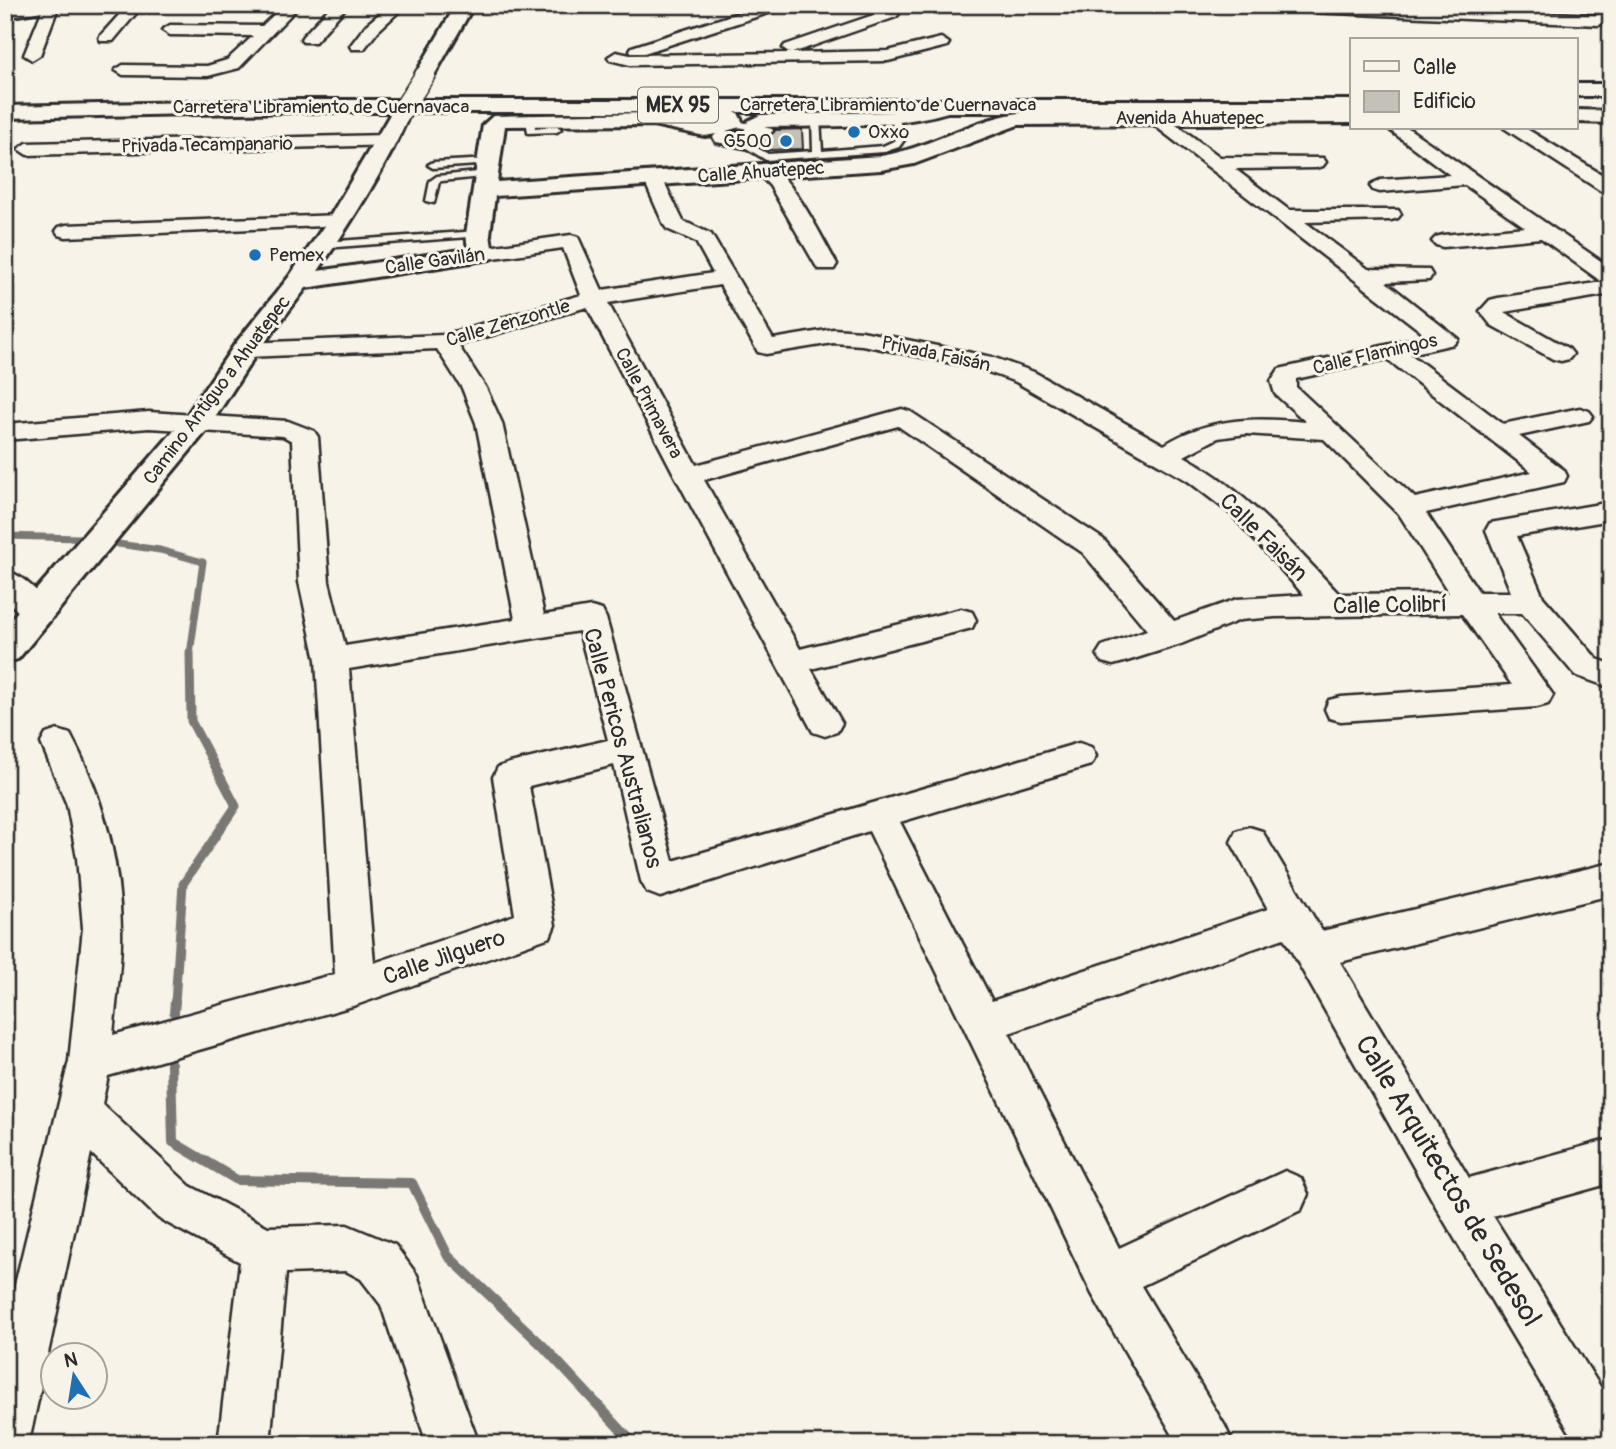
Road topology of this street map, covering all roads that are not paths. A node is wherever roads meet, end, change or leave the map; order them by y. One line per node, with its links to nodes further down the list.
1 (50, 5): 12 (street); 20 (street)
2 (136, 5): 16 (street)
3 (341, 5): 17 (street)
4 (399, 5): 19 (street)
5 (465, 5): 45 (main road, Camino Antiguo a Ahuatepec, bridge)
6 (779, 5): 21 (street)
7 (867, 5): 21 (street)
8 (1268, 5): 10 (street)
9 (290, 8): 11 (street); 15 (street)
10 (1398, 9): 13 (street)
11 (263, 11)
12 (5, 13)
13 (1611, 15)
14 (170, 30): 15 (street)
15 (266, 31): 22 (street)
16 (107, 38)
17 (309, 39)
18 (941, 43): 21 (street)
19 (358, 46)
20 (32, 55)
21 (764, 57)
22 (123, 70)
23 (1578, 90): 24 (main road)
24 (1611, 90)
25 (1350, 92): 26 (main road, Carretera Libramiento de Cuernavaca / MEX 95)
26 (5, 99)
27 (682, 105): 28 (main road, Carretera Libramiento de Cuernavaca / MEX 95); 32 (main road, Carretera Libramiento de Cuernavaca / MEX 95); 44 (main road)
28 (948, 106): 29 (main road, Carretera Libramiento de Cuernavaca / MEX 95); 37 (main road)
29 (1350, 106)
30 (1578, 107): 31 (main road)
31 (1611, 107)
32 (5, 112)
33 (1578, 116): 35 (main road)
34 (1350, 117): 39 (main road, Avenida Ahuatepec)
35 (1611, 117)
36 (530, 118): 41 (lane); 44 (main road); 52 (main road)
37 (895, 118): 40 (main road); 47 (lane)
38 (1029, 118): 39 (main road, Avenida Ahuatepec); 51 (main road, Calle Ahuatepec)
39 (1156, 118): 49 (street, Calle Flamingos)
40 (812, 128): 44 (main road); 47 (lane)
41 (557, 129)
42 (1399, 130): 53 (street)
43 (1516, 130): 56 (street)
44 (749, 132): 47 (lane)
45 (387, 141): 46 (street, Privada Tecampanario); 60 (main road, Camino Antiguo a Ahuatepec)
46 (27, 149)
47 (818, 155)
48 (1316, 162): 49 (street)
49 (1215, 163): 59 (street, Calle Flamingos)
50 (433, 165): 52 (lane)
51 (768, 173): 54 (main road, Calle Ahuatepec); 67 (street)
52 (488, 175): 54 (main road, Calle Ahuatepec); 57 (lane); 65 (main road)
53 (1468, 179): 55 (street); 62 (street)
54 (654, 180): 70 (street)
55 (1380, 186)
56 (1611, 189)
57 (430, 201)
58 (1391, 214): 59 (street)
59 (1286, 216): 69 (street, Calle Flamingos)
60 (340, 221): 61 (street); 66 (main road, Camino Antiguo a Ahuatepec)
61 (66, 231)
62 (1543, 232): 64 (street); 71 (street)
63 (571, 241): 65 (street, Calle Gavilán); 74 (street, Calle Primavera)
64 (1443, 241)
65 (480, 244): 66 (lane); 72 (main road, Calle Gavilán)
66 (324, 245): 72 (main road, Camino Antiguo a Ahuatepec)
67 (826, 264)
68 (1422, 275): 69 (street)
69 (1367, 276): 77 (street, Calle Flamingos)
70 (727, 277): 74 (street, Calle Zenzontle); 84 (street, Privada Faisán)
71 (1611, 278)
72 (298, 282): 76 (main road, Camino Antiguo a Ahuatepec)
73 (1611, 287): 78 (street)
74 (594, 298): 75 (street, Calle Zenzontle); 85 (street, Calle Primavera)
75 (444, 342): 76 (street, Calle Zenzontle); 93 (street)
76 (245, 350): 80 (main road, Camino Antiguo a Ahuatepec)
77 (1391, 351): 82 (street, Calle Flamingos); 83 (street)
78 (1561, 354)
79 (1580, 416): 83 (street)
80 (196, 424): 81 (street); 88 (main road, Camino Antiguo a Ahuatepec); 97 (street)
81 (5, 432)
82 (1332, 432): 84 (street); 86 (street, Calle Flamingos)
83 (1498, 433): 86 (street)
84 (1163, 457): 91 (street, Calle Faisán)
85 (688, 476): 94 (street, Calle Primavera); 98 (street)
86 (1409, 508): 90 (street, Calle Flamingos)
87 (1611, 511): 89 (street)
88 (19, 599): 95 (main road, Camino Antiguo a Ahuatepec)
89 (1530, 602): 90 (street, Calle Colibrí); 99 (street)
90 (1471, 604): 91 (street, Calle Colibrí); 100 (street, Calle Flamingos)
91 (1331, 606): 94 (street, Calle Colibrí)
92 (961, 621): 98 (street)
93 (533, 628): 97 (street); 103 (street, Calle Pericos Australianos)
94 (1170, 636): 96 (street, Calle Colibrí)
95 (5, 650)
96 (1113, 654)
97 (332, 660): 109 (street)
98 (791, 663): 101 (street)
99 (1611, 676)
100 (1341, 709)
101 (825, 723)
102 (58, 743): 111 (street)
103 (627, 749): 105 (street, Calle Pericos Australianos); 109 (street, Calle Jilguero)
104 (1079, 755): 105 (street)
105 (878, 814): 110 (street)
106 (1249, 842): 108 (street, Calle Arquitectos de Sedesol)
107 (1611, 879): 108 (street)
108 (1302, 934): 110 (street); 115 (street, Calle Arquitectos de Sedesol)
109 (356, 987): 111 (street, Calle Jilguero)
110 (984, 1023): 117 (street)
111 (90, 1060): 112 (street)
112 (79, 1112): 116 (street); 118 (street)
113 (1611, 1161): 115 (street)
114 (1285, 1194): 117 (street)
115 (1460, 1203): 122 (street, Calle Arquitectos de Sedesol)
116 (265, 1250): 119 (street); 120 (street)
117 (1109, 1277): 121 (street)
118 (5, 1433)
119 (244, 1444)
120 (453, 1444)
121 (1208, 1444)
122 (1606, 1444)

